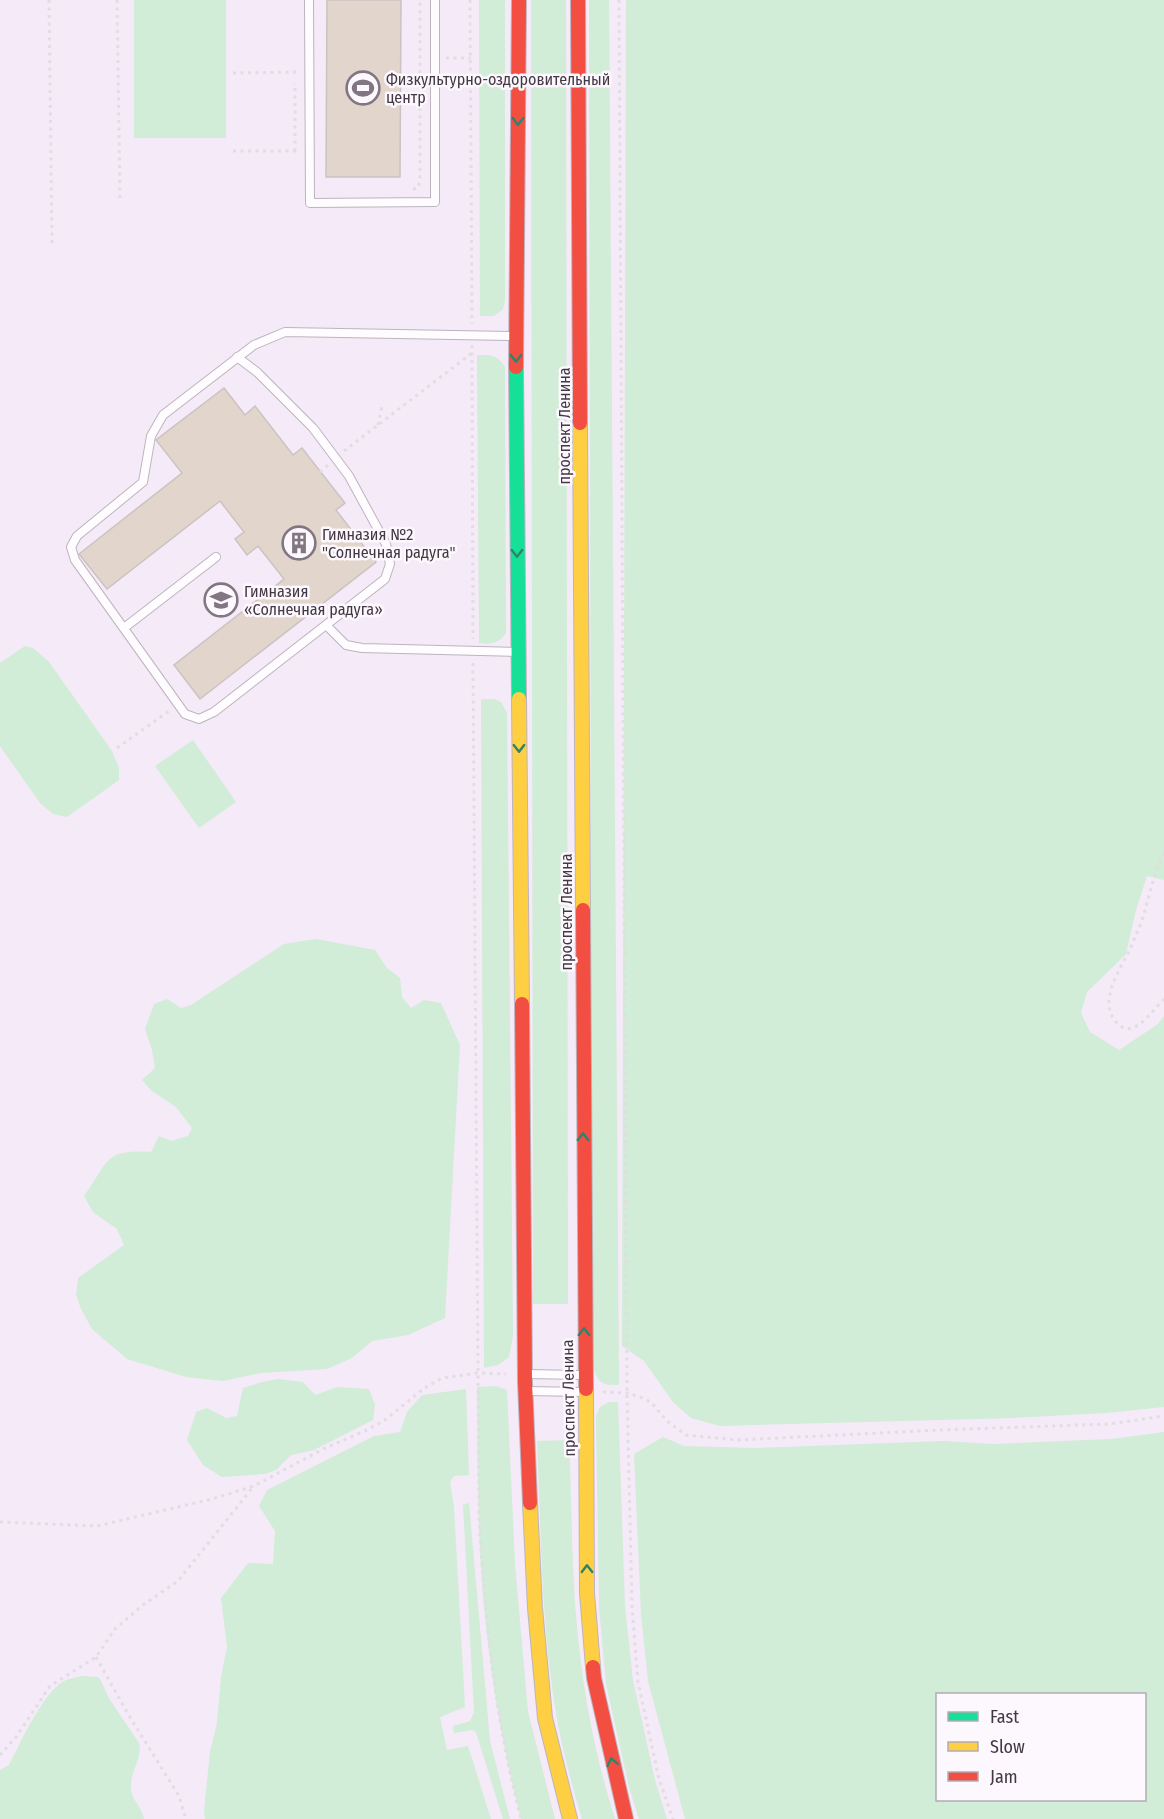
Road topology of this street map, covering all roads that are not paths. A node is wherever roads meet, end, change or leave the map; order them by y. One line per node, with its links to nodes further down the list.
1 (309, 0): 2 (lane)
2 (435, 0)
3 (519, 0): 5 (street, one-way to 5)
4 (578, 0): 12 (street, проспект Ленина, one-way to 4)
5 (516, 336): 6 (lane); 10 (street, one-way to 10)
6 (237, 357): 8 (lane); 9 (lane)
7 (216, 557): 9 (lane)
8 (326, 625): 9 (lane); 10 (lane)
9 (124, 628)
10 (518, 652): 11 (street, one-way to 11)
11 (525, 1374): 12 (lane); 13 (street)
12 (584, 1375): 14 (street, проспект Ленина)
13 (525, 1391): 14 (lane); 15 (street)
14 (584, 1392): 16 (street, проспект Ленина, one-way to 14)
15 (570, 1819)
16 (626, 1819)

